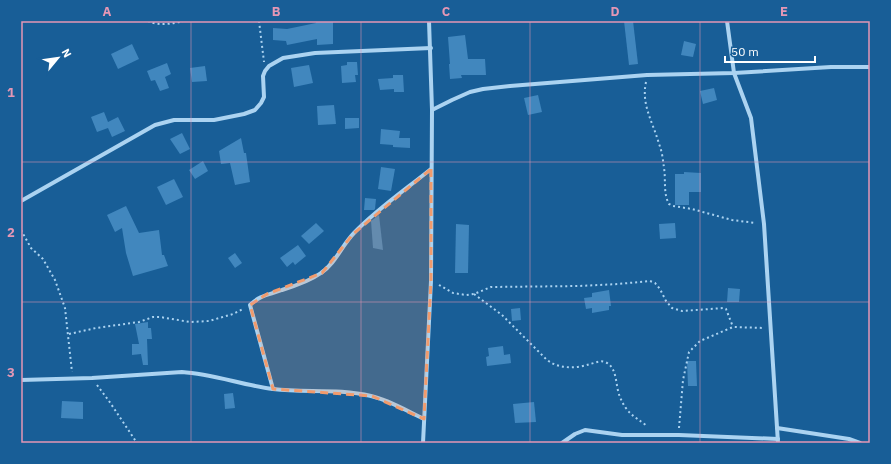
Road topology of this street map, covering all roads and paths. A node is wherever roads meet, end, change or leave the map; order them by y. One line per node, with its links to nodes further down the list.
1 (148, 21): 2 (path)
2 (183, 21)
3 (259, 21): 8 (path)
4 (429, 21): 6 (street)
5 (727, 21): 9 (street)
6 (431, 48): 8 (street); 11 (street)
7 (870, 66): 9 (street)
8 (265, 71): 13 (street)
9 (734, 73): 10 (street); 14 (street)
10 (647, 75): 11 (street); 14 (path)
11 (432, 110): 12 (street)
12 (431, 169): 16 (street); 18 (street)
13 (21, 201)
14 (764, 224): 20 (street)
15 (21, 230): 21 (path)
16 (431, 281): 17 (path); 26 (street)
17 (474, 294): 19 (path); 29 (path)
18 (250, 305): 21 (path); 25 (street)
19 (732, 327): 20 (path); 28 (path)
20 (771, 328): 27 (street)
21 (69, 334): 22 (path)
22 (73, 378): 23 (street); 24 (street)
23 (92, 378): 25 (street); 31 (path)
24 (21, 380)
25 (273, 389): 26 (street)
26 (424, 419): 32 (street)
27 (777, 428): 30 (street); 34 (street)
28 (679, 434): 29 (street); 30 (street)
29 (657, 435): 33 (street)
30 (778, 441)
31 (137, 443)
32 (423, 443)
33 (562, 443)
34 (860, 443)

